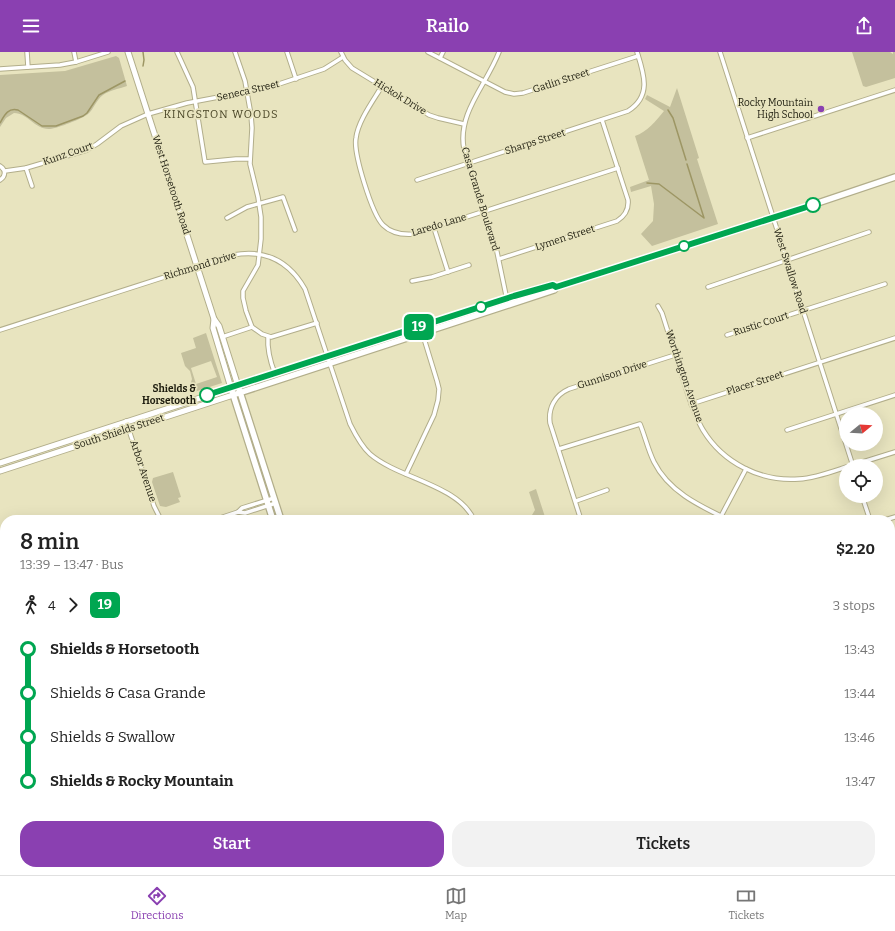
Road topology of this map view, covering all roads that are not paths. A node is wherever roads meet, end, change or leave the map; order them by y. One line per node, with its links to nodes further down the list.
1 (27, 52): 17 (street)
2 (74, 52): 16 (street)
3 (108, 52): 16 (street)
4 (128, 52): 25 (main road, West Horsetooth Road)
5 (177, 52): 24 (street)
6 (235, 52): 23 (street)
7 (287, 52): 19 (street)
8 (341, 52): 14 (street)
9 (428, 52): 15 (street, Gatlin Street)
10 (444, 52): 15 (street)
11 (499, 52): 20 (street, Casa Grande Boulevard)
12 (720, 52): 28 (street, West Swallow Road)
13 (637, 54): 20 (street, Gatlin Street); 26 (street, Sharps Street)
14 (343, 57): 19 (street, Seneca Street); 21 (street, Hickok Drive)
15 (440, 58): 20 (street, Gatlin Street)
16 (76, 62): 17 (street)
17 (28, 67): 18 (street)
18 (0, 68)
19 (296, 79): 23 (street, Seneca Street)
20 (484, 81): 27 (street, Casa Grande Boulevard)
21 (382, 86): 27 (street, Hickok Drive); 43 (street, Laredo Lane)
22 (895, 90): 28 (street)
23 (247, 92): 24 (street, Seneca Street); 29 (street)
24 (195, 102): 25 (street, Seneca Street); 29 (street)
25 (148, 114): 32 (street, Kunz Court); 50 (main road, West Horsetooth Road)
26 (602, 120): 30 (street, Sharps Street); 33 (street)
27 (464, 124): 30 (street, Casa Grande Boulevard)
28 (747, 138): 42 (street, West Swallow Road)
29 (250, 159): 39 (street)
30 (468, 163): 37 (street, Sharps Street); 40 (street, Casa Grande Boulevard)
31 (0, 166): 34 (street)
32 (26, 168): 34 (street, Kunz Court); 38 (street)
33 (618, 168): 40 (street, Laredo Lane); 47 (street, Lymen Street)
34 (5, 172): 36 (street)
35 (895, 178): 42 (main road, South Shields Street)
36 (0, 180)
37 (417, 180)
38 (32, 186)
39 (260, 204): 41 (street); 44 (street); 46 (street)
40 (484, 210): 43 (street, Laredo Lane); 47 (street, Casa Grande Boulevard)
41 (227, 218)
42 (773, 218): 48 (street, West Swallow Road); 54 (main road, South Shields Street)
43 (434, 228): 51 (street)
44 (295, 230)
45 (869, 232): 48 (street)
46 (260, 254): 50 (street, Richmond Drive); 61 (street, Richmond Drive); 62 (street)
47 (499, 259): 56 (street, Casa Grande Boulevard)
48 (786, 259): 55 (street); 59 (street, West Swallow Road)
49 (469, 265): 51 (street)
50 (197, 266): 60 (main road, West Horsetooth Road); 63 (street, Richmond Drive)
51 (448, 272): 52 (street)
52 (412, 281)
53 (885, 284): 59 (street, Rustic Court)
54 (556, 287): 56 (main road, South Shields Street); 57 (main road, South Shields Street)
55 (708, 287)
56 (507, 298): 57 (street, Casa Grande Boulevard); 64 (main road, South Shields Street)
57 (509, 305): 64 (main road, South Shields Street)
58 (658, 306): 69 (street, Worthington Avenue)
59 (803, 311): 65 (street, Rustic Court); 71 (street, West Swallow Road)
60 (214, 319): 66 (main road, West Horsetooth Road); 74 (main road, West Horsetooth Road)
61 (317, 323): 67 (street); 70 (street, Richmond Drive)
62 (252, 327): 66 (street); 67 (street)
63 (0, 330)
64 (421, 330): 70 (main road, South Shields Street); 93 (street)
65 (727, 335)
66 (222, 337): 73 (main road, West Horsetooth Road)
67 (268, 337): 72 (street)
68 (895, 338): 71 (street, Placer Street)
69 (675, 355): 79 (street, Gunnison Drive); 80 (street, Worthington Avenue)
70 (329, 360): 72 (main road, South Shields Street); 75 (main road, South Shields Street); 93 (street, Richmond Drive)
71 (819, 362): 80 (street, Placer Street); 81 (street, West Swallow Road)
72 (275, 374): 73 (main road, South Shields Street)
73 (238, 386): 74 (main road, South Shields Street); 75 (main road, West Horsetooth Road)
74 (231, 388): 76 (main road, West Horsetooth Road); 82 (main road, South Shields Street)
75 (240, 392): 76 (main road, South Shields Street); 95 (main road, West Horsetooth Road)
76 (233, 395): 83 (main road, South Shields Street); 97 (main road, West Horsetooth Road)
77 (895, 395): 81 (street)
78 (548, 400): 79 (street)
79 (553, 403): 85 (street)
80 (691, 404): 90 (street, Worthington Avenue)
81 (836, 414): 84 (street); 87 (street, West Swallow Road)
82 (126, 422): 83 (street, Arbor Avenue); 89 (main road, South Shields Street)
83 (129, 428): 92 (main road, South Shields Street); 100 (street, Arbor Avenue)
84 (787, 430)
85 (559, 449): 96 (street); 106 (street)
86 (895, 452): 88 (street)
87 (850, 459)
88 (874, 459)
89 (0, 463)
90 (746, 469): 91 (street, Worthington Avenue); 107 (street)
91 (839, 469)
92 (0, 471)
93 (406, 474): 104 (street, Richmond Drive)
94 (606, 490): 96 (street)
95 (275, 500): 97 (street); 103 (main road, West Horsetooth Road)
96 (576, 501): 105 (street)
97 (268, 503): 99 (street); 99 (street); 102 (main road, West Horsetooth Road)
98 (864, 503): 108 (street)
99 (238, 512): 101 (street)
100 (158, 515)
101 (229, 515)
102 (272, 515)
103 (280, 515)
104 (472, 515)
105 (580, 515)
106 (715, 515)
107 (722, 515)
108 (868, 515)

